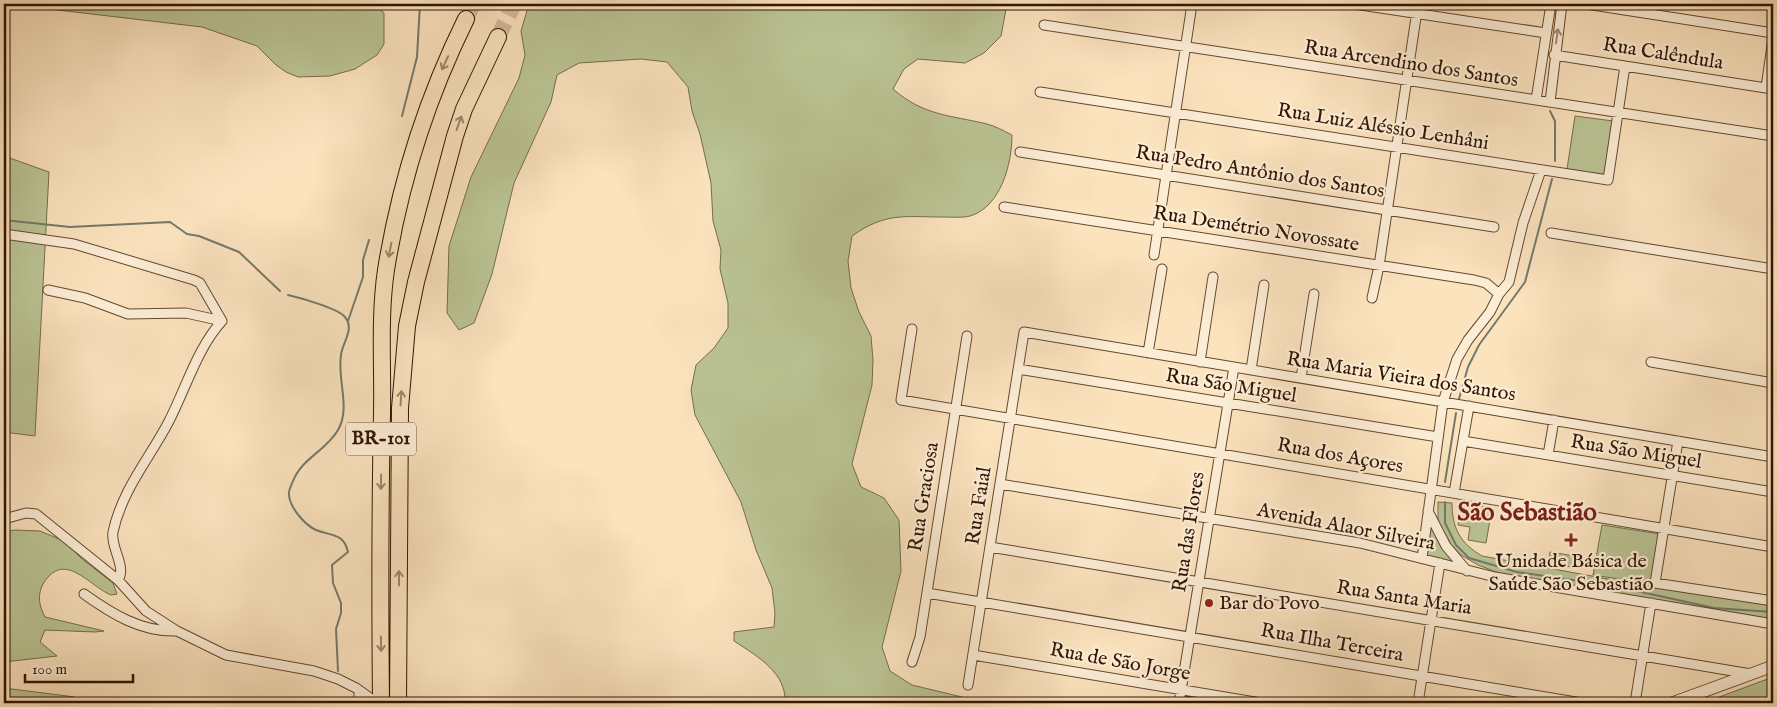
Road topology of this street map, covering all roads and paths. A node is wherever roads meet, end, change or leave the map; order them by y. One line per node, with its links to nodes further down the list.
1 (1192, 4): 13 (street)
2 (1354, 4): 6 (street)
3 (1551, 4): 9 (street)
4 (1562, 4): 14 (street, one-way to 4)
5 (1586, 4): 10 (street)
6 (1417, 8): 9 (street); 16 (street)
7 (466, 19): 103 (highway, BR-101, one-way to 103)
8 (1044, 25): 13 (street, Rua Arcendino dos Santos)
9 (1546, 33): 18 (street)
10 (1773, 33)
11 (498, 37): 104 (highway, BR-101, one-way to 11)
12 (1773, 38): 15 (street, Rua Calêndula)
13 (1185, 47): 16 (street, Rua Arcendino dos Santos); 20 (street)
14 (1554, 55): 15 (street, Rua Calêndula); 19 (street)
15 (1625, 66): 21 (street, Rua Luiz Aléssio Lenhâni)
16 (1407, 80): 18 (street, Rua Arcendino dos Santos); 23 (street)
17 (1040, 92): 20 (street, Rua Luiz Aléssio Lenhâni)
18 (1536, 100): 19 (street, Rua Arcendino dos Santos)
19 (1550, 102): 21 (street, Rua Arcendino dos Santos)
20 (1175, 113): 23 (street, Rua Luiz Aléssio Lenhâni); 26 (street)
21 (1618, 113): 22 (street, Rua Arcendino dos Santos); 25 (street, Rua Luiz Aléssio Lenhâni)
22 (1773, 136)
23 (1397, 147): 25 (street, Rua Luiz Aléssio Lenhâni); 28 (street)
24 (1020, 152): 26 (street, Rua Pedro Antônio dos Santos)
25 (1540, 170): 41 (street)
26 (1166, 175): 28 (street, Rua Pedro Antônio dos Santos); 30 (street)
27 (1004, 207): 30 (street, Rua Demétrio Novossate)
28 (1387, 210): 29 (street, Rua Pedro Antônio dos Santos); 34 (street)
29 (1494, 226)
30 (1157, 231): 33 (street); 34 (street, Rua Demétrio Novossate)
31 (1551, 233): 36 (street)
32 (4, 234): 43 (street)
33 (1154, 255)
34 (1379, 266): 41 (street, Rua Demétrio Novossate); 42 (street)
35 (1162, 269): 47 (street)
36 (1773, 269)
37 (1212, 278): 48 (street)
38 (1264, 285): 52 (street)
39 (48, 290): 43 (street)
40 (1314, 294): 53 (street)
41 (1499, 294): 55 (street)
42 (1372, 298)
43 (222, 321): 81 (street)
44 (912, 329): 58 (street, Rua dos Açores)
45 (1024, 332): 47 (street, Rua Maria Vieira dos Santos); 51 (street, Rua Faial)
46 (967, 336): 58 (street, Rua Graciosa)
47 (1148, 353): 48 (street, Rua Maria Vieira dos Santos)
48 (1200, 362): 50 (street, Rua Maria Vieira dos Santos)
49 (1651, 362): 54 (street)
50 (1234, 367): 52 (street, Rua Maria Vieira dos Santos); 56 (street, Rua das Flores)
51 (1018, 369): 56 (street, Rua São Miguel); 59 (street, Rua Faial)
52 (1251, 370): 53 (street, Rua Maria Vieira dos Santos)
53 (1301, 378): 55 (street, Rua Maria Vieira dos Santos)
54 (1773, 383)
55 (1443, 402): 57 (street, Rua Maria Vieira dos Santos); 61 (street)
56 (1228, 403): 61 (street, Rua São Miguel); 64 (street, Rua das Flores)
57 (1469, 406): 60 (street, Rua Maria Vieira dos Santos); 62 (street)
58 (956, 410): 59 (street, Rua dos Açores); 83 (street, Rua Graciosa)
59 (1010, 418): 64 (street, Rua dos Açores); 68 (street, Rua Faial)
60 (1554, 420): 63 (street, Rua Maria Vieira dos Santos); 65 (street)
61 (1438, 437): 69 (street)
62 (1463, 441): 65 (street, Rua São Miguel); 71 (street)
63 (1678, 441): 66 (street, Rua Maria Vieira dos Santos); 67 (street)
64 (1220, 454): 69 (street, Rua dos Açores); 73 (street, Rua das Flores)
65 (1548, 455): 67 (street, Rua São Miguel)
66 (1773, 457)
67 (1672, 475): 70 (street, Rua São Miguel); 75 (street)
68 (1000, 484): 73 (street, Avenida Alaor Silveira); 76 (street, Rua Faial)
69 (1431, 489): 71 (street, Rua dos Açores); 72 (street)
70 (1773, 492)
71 (1454, 493): 75 (street, Rua dos Açores)
72 (1428, 510): 78 (street); 80 (street)
73 (1209, 518): 78 (street, Avenida Alaor Silveira); 82 (street, Rua das Flores)
74 (4, 519): 81 (street)
75 (1664, 528): 77 (street, Rua dos Açores); 85 (street)
76 (990, 546): 82 (street, Rua Santa Maria); 86 (street, Rua Faial)
77 (1773, 547)
78 (1422, 558): 79 (street, Avenida Alaor Silveira)
79 (1440, 563): 80 (street, Avenida Alaor Silveira); 88 (street)
80 (1468, 571): 87 (street, Avenida Alaor Silveira)
81 (118, 580): 90 (street)
82 (1199, 581): 88 (street, Rua Santa Maria); 91 (street, Rua das Flores)
83 (927, 593): 86 (street, Rua Ilha Terceira); 94 (street, Rua Graciosa)
84 (84, 594): 90 (street)
85 (1773, 601)
86 (981, 602): 91 (street, Rua Ilha Terceira); 92 (street, Rua Faial)
87 (1651, 603): 89 (street, Avenida Alaor Silveira); 93 (street)
88 (1431, 620): 93 (street, Rua Santa Maria); 97 (street)
89 (1773, 624)
90 (177, 631): 99 (street)
91 (1190, 637): 97 (street, Rua Ilha Terceira); 100 (street, Rua das Flores)
92 (973, 655): 98 (street, Rua Faial); 100 (street, Rua de São Jorge)
93 (1643, 656): 96 (street, Rua Santa Maria); 109 (street)
94 (912, 662)
95 (1773, 666): 96 (street)
96 (1753, 674): 110 (street)
97 (1422, 676): 107 (street); 108 (street, Rua Ilha Terceira)
98 (968, 685)
99 (359, 690): 101 (street); 102 (street)
100 (1181, 690): 105 (street, Rua das Flores); 106 (street, Rua de São Jorge)
101 (359, 703)
102 (376, 703)
103 (382, 703)
104 (398, 703)
105 (1179, 703)
106 (1261, 703)
107 (1418, 703)
108 (1582, 703)
109 (1635, 703)
110 (1672, 703)

